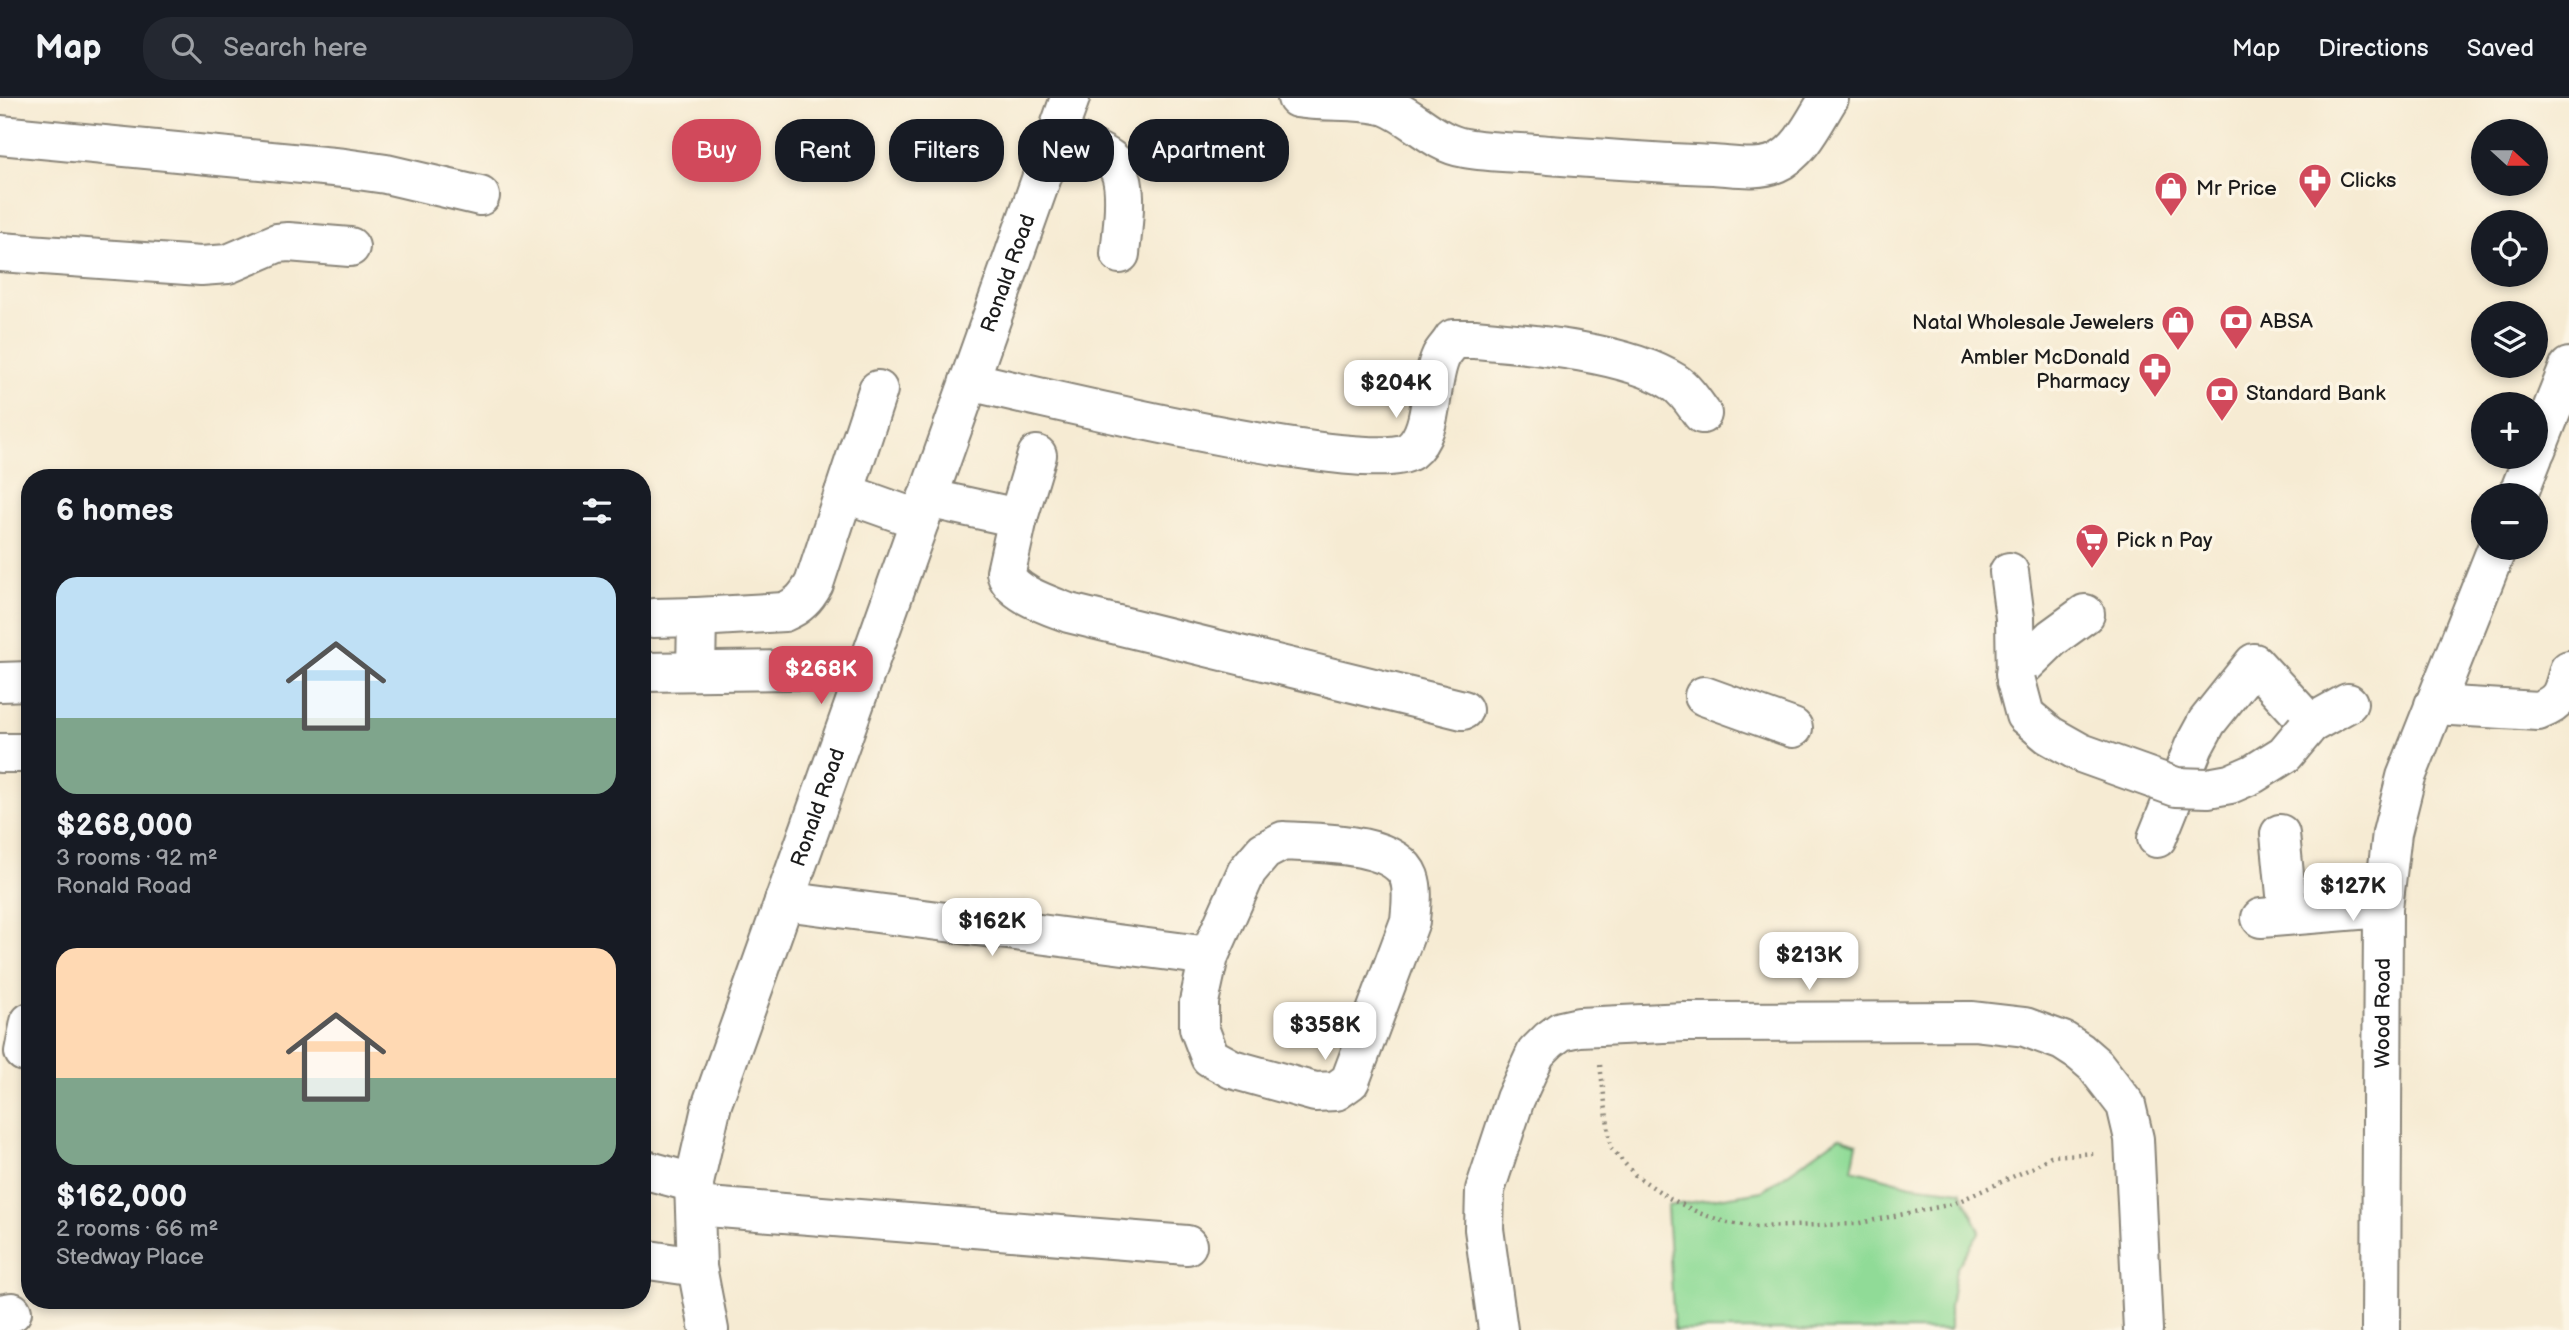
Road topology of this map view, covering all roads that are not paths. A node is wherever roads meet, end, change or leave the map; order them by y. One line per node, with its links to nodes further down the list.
1 (1070, 98): 4 (street, Ronald Road)
2 (1297, 98): 3 (street)
3 (1829, 98)
4 (1062, 119)
5 (0, 135): 8 (street)
6 (1114, 164): 11 (street)
7 (1040, 182): 13 (street, Ronald Road)
8 (480, 196)
9 (350, 247): 10 (street)
10 (0, 252)
11 (1120, 254)
12 (2569, 367): 16 (street)
13 (969, 382): 15 (street); 19 (street, Ronald Road)
14 (878, 390): 18 (street)
15 (1703, 414)
16 (2548, 420)
17 (1037, 455): 20 (street)
18 (844, 493): 19 (street); 24 (street)
19 (924, 509): 20 (street); 26 (street, Ronald Road)
20 (1018, 518): 36 (street)
21 (2492, 560): 35 (street, Wood Road)
22 (2008, 572): 30 (street)
23 (2085, 614): 30 (street)
24 (697, 617): 25 (street); 28 (street)
25 (653, 618)
26 (866, 669): 28 (street); 43 (street, Ronald Road)
27 (2569, 670): 35 (street)
28 (696, 671): 29 (street)
29 (651, 672)
30 (2016, 678): 37 (street, bridge)
31 (21, 681): 32 (street)
32 (0, 682)
33 (1704, 696): 38 (street)
34 (2348, 703): 37 (street)
35 (2434, 705): 44 (street, Wood Road)
36 (1463, 710)
37 (2308, 727): 42 (street)
38 (1793, 728)
39 (0, 753): 40 (street)
40 (21, 753)
41 (2280, 834): 44 (street)
42 (2157, 838)
43 (784, 901): 45 (street); 47 (street, Ronald Road)
44 (2383, 908): 54 (street, Wood Road)
45 (1209, 956): 45 (street)
46 (651, 1173): 47 (street)
47 (694, 1194): 48 (street); 50 (street, Ronald Road)
48 (1187, 1245)
49 (651, 1260): 50 (street)
50 (697, 1267): 51 (street, Ronald Road)
51 (709, 1330)
52 (1498, 1330): 53 (street)
53 (2143, 1330)
54 (2381, 1330)

